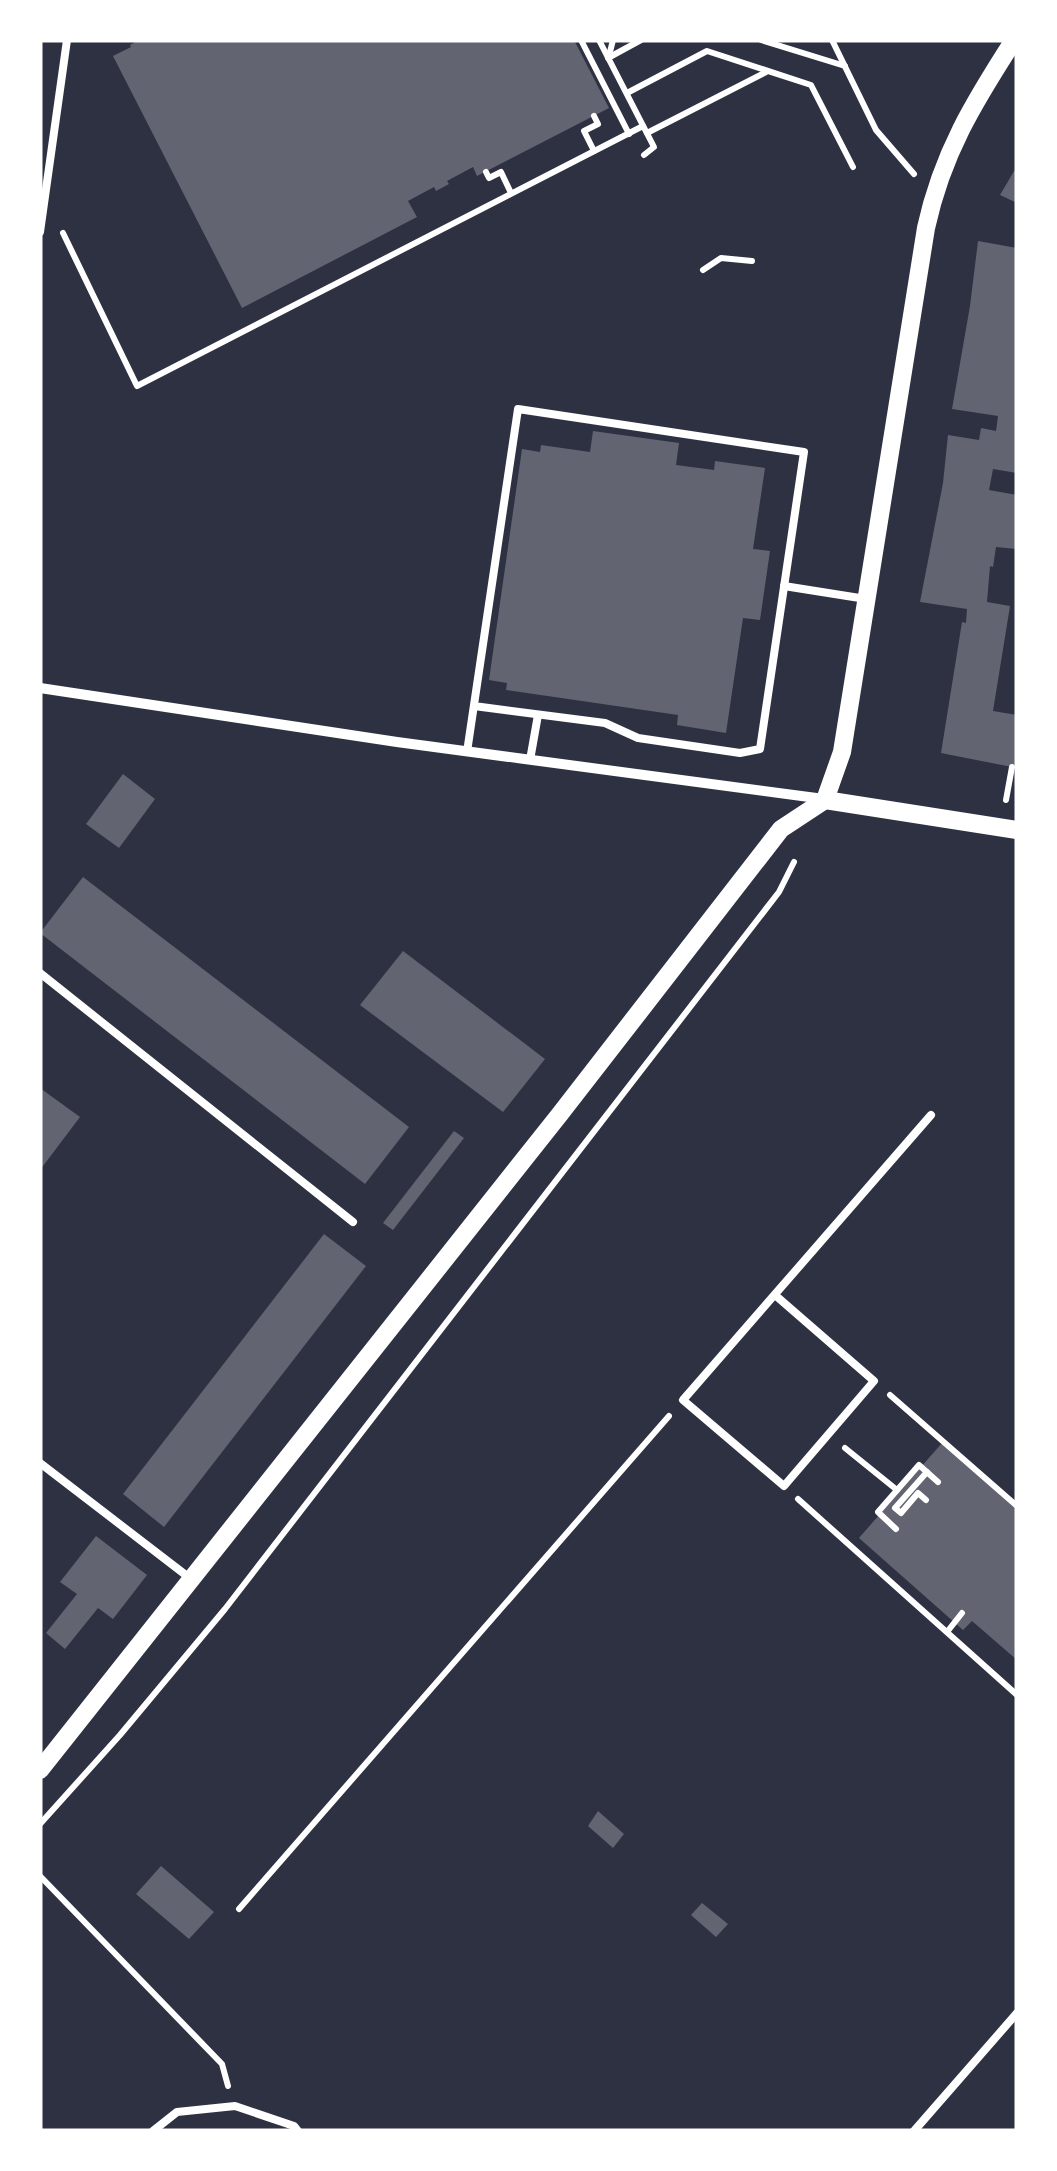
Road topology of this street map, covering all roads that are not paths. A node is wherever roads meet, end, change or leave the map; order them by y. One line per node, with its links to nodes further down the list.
1 (67, 40): 3 (lane)
2 (1014, 40): 5 (street)
3 (40, 232)
4 (784, 586): 5 (lane); 7 (lane); 8 (lane)
5 (866, 599): 11 (street)
6 (40, 688): 9 (street)
7 (474, 706): 8 (lane); 9 (lane)
8 (538, 715): 10 (lane)
9 (467, 752): 10 (street)
10 (530, 760): 11 (street)
11 (825, 800): 12 (street); 18 (street)
12 (1017, 830)
13 (40, 973): 15 (lane)
14 (931, 1115): 16 (lane)
15 (353, 1222)
16 (774, 1295): 16 (lane)
17 (40, 1463): 18 (lane)
18 (192, 1580): 19 (street)
19 (40, 1770)
20 (1017, 2013): 23 (lane)
21 (153, 2131): 22 (lane)
22 (298, 2131)
23 (914, 2131)

